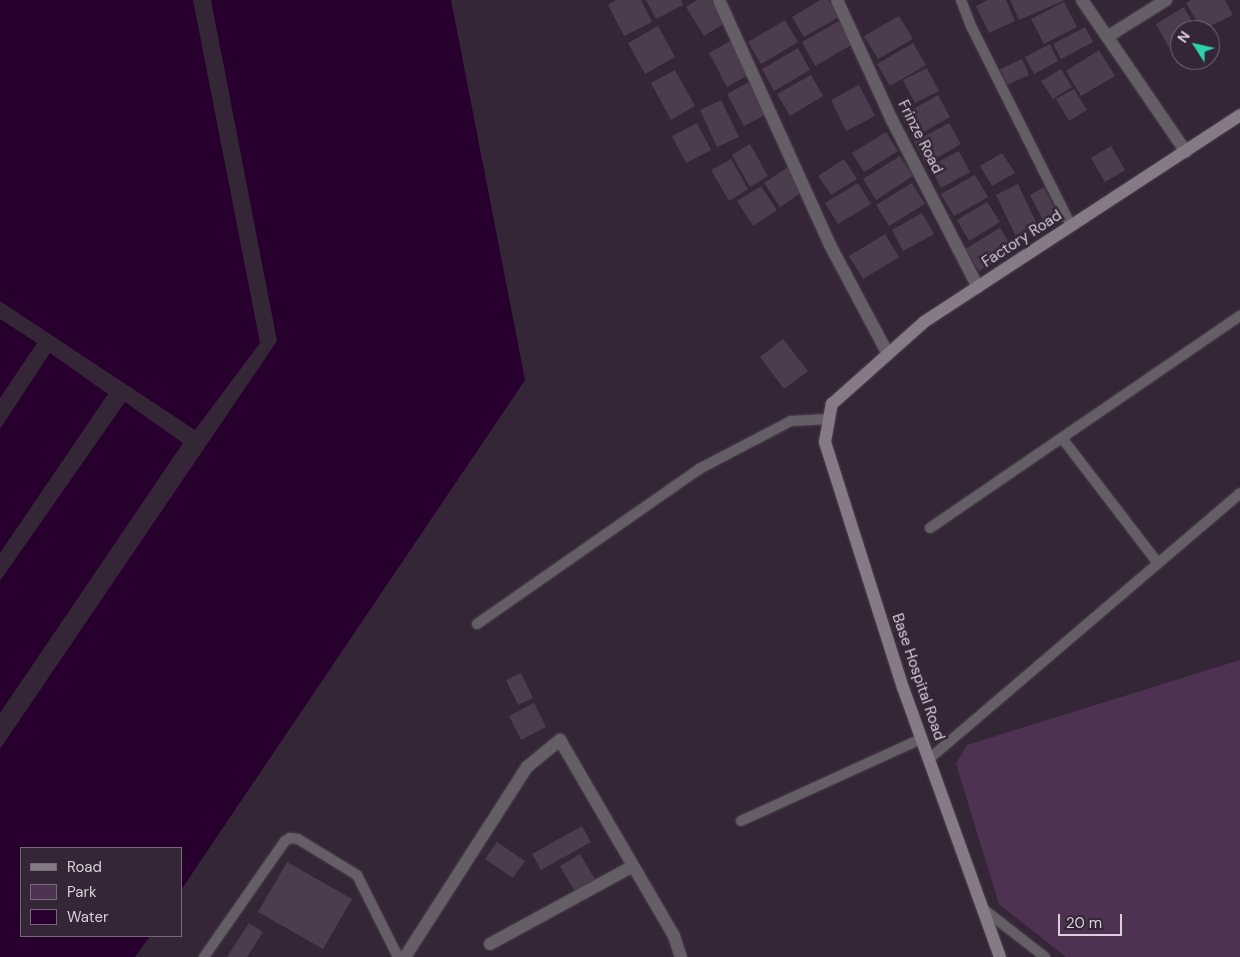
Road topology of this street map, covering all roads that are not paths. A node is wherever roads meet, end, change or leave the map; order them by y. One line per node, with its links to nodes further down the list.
1 (719, 0): 12 (street)
2 (837, 0): 10 (street, Frinze Road)
3 (961, 0): 9 (lane)
4 (1082, 0): 6 (street)
5 (1166, 0): 6 (street)
6 (1107, 37): 8 (street)
7 (1240, 115): 8 (street, Factory Road)
8 (1186, 152): 9 (street, Factory Road)
9 (1071, 226): 10 (street, Factory Road)
10 (978, 287): 12 (street, Factory Road)
11 (1240, 316): 15 (lane)
12 (888, 354): 13 (street, Factory Road)
13 (832, 404): 14 (street, Base Hospital Road)
14 (829, 419): 19 (lane); 20 (street, Base Hospital Road)
15 (1062, 438): 17 (lane); 18 (lane)
16 (1239, 497): 18 (lane)
17 (930, 528)
18 (1158, 563): 21 (lane)
19 (477, 624)
20 (921, 739): 21 (street, Base Hospital Road); 22 (lane)
21 (929, 759): 24 (street, Base Hospital Road)
22 (741, 822)
23 (631, 867): 25 (street); 28 (street); 29 (street)
24 (982, 908): 30 (street, Base Hospital Road); 31 (lane)
25 (490, 944)
26 (204, 957): 27 (lane)
27 (398, 957)
28 (405, 957)
29 (681, 957)
30 (1000, 957)
31 (1045, 957)

